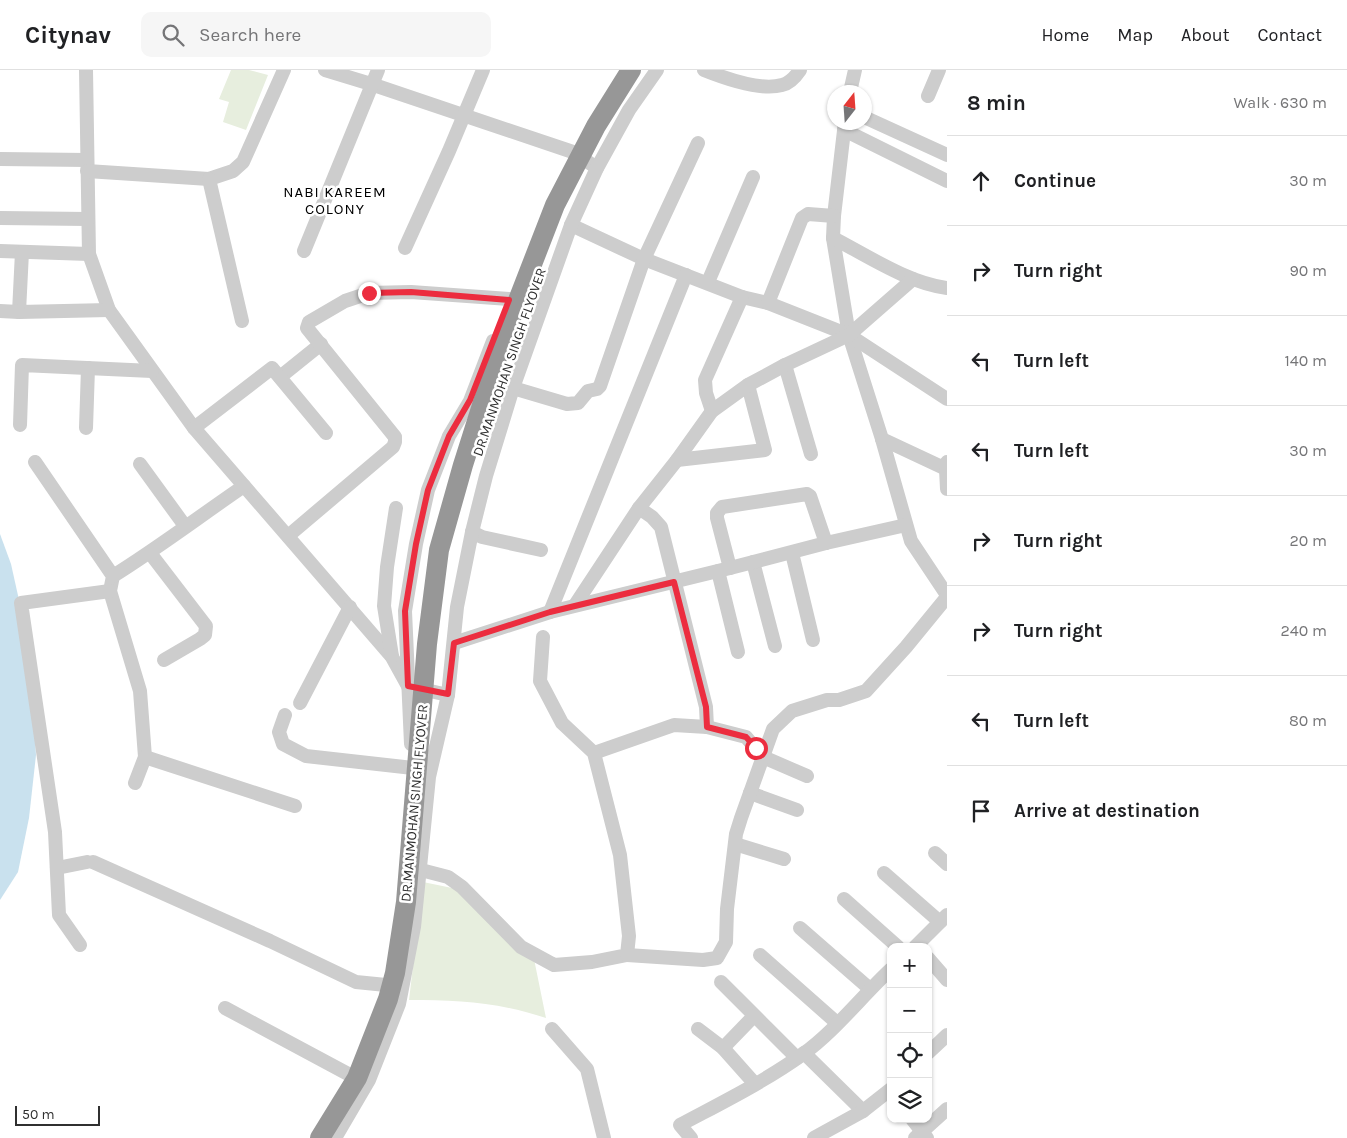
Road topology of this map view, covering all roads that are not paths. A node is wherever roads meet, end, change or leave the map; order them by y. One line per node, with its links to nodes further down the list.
1 (86, 70): 25 (street)
2 (284, 70): 27 (street)
3 (325, 70): 14 (street)
4 (378, 70): 14 (street)
5 (483, 70): 17 (street)
6 (623, 70): 22 (street)
7 (631, 70): 152 (highway, DR.MANMOHAN SINGH FLYOVER, bridge)
8 (643, 70): 153 (highway, DR.MANMOHAN SINGH FLYOVER)
9 (657, 70): 26 (street)
10 (704, 70): 11 (street)
11 (800, 70)
12 (854, 70): 15 (street)
13 (939, 70): 16 (street)
14 (371, 84): 17 (street); 37 (street)
15 (851, 85)
16 (928, 96)
17 (463, 115): 22 (street); 35 (street)
18 (872, 120): 23 (street)
19 (845, 130): 30 (street)
20 (852, 130): 29 (street)
21 (698, 143): 40 (street)
22 (573, 152): 26 (street); 46 (street)
23 (947, 155)
24 (0, 159): 25 (street)
25 (87, 166): 27 (street); 32 (street)
26 (597, 168): 33 (street)
27 (209, 178): 51 (street)
28 (754, 178): 43 (street)
29 (947, 181)
30 (834, 216): 34 (street); 47 (street)
31 (0, 218): 32 (street)
32 (88, 219): 39 (street)
33 (571, 225): 40 (street); 59 (street)
34 (833, 238): 42 (street); 52 (street)
35 (405, 248)
36 (0, 251): 38 (street)
37 (304, 251)
38 (22, 252): 39 (street); 50 (street)
39 (89, 254): 48 (street)
40 (644, 259): 41 (street); 59 (street)
41 (686, 275): 43 (street); 92 (street)
42 (913, 280): 44 (street); 52 (street)
43 (708, 282): 45 (street)
44 (947, 288)
45 (742, 297): 47 (street); 61 (street)
46 (509, 300): 53 (street); 100 (street)
47 (768, 303): 52 (street)
48 (108, 310): 50 (street); 56 (street)
49 (0, 312): 50 (street)
50 (19, 312)
51 (242, 321)
52 (849, 335): 54 (street); 60 (street); 66 (street)
53 (321, 344): 57 (street); 79 (street)
54 (785, 365): 58 (street); 67 (street)
55 (88, 368): 56 (street); 62 (street); 63 (street)
56 (152, 371): 64 (street)
57 (280, 377): 64 (street); 65 (street)
58 (748, 385): 61 (street); 68 (street)
59 (513, 388): 78 (street)
60 (947, 399)
61 (712, 411): 68 (street)
62 (20, 424)
63 (86, 428)
64 (194, 428): 72 (street)
65 (326, 433)
66 (882, 439): 71 (street); 77 (street)
67 (811, 454)
68 (677, 460): 75 (street)
69 (35, 462): 86 (street)
70 (140, 464): 76 (street)
71 (946, 465): 73 (street)
72 (244, 486): 76 (street); 79 (street)
73 (947, 489)
74 (396, 508): 98 (street)
75 (639, 508): 87 (street); 90 (street)
76 (185, 526): 83 (street)
77 (906, 526): 80 (street); 89 (street)
78 (472, 532): 81 (street); 95 (street)
79 (288, 536): 91 (street)
80 (826, 543): 82 (street); 85 (street)
81 (542, 550)
82 (792, 552): 84 (street); 94 (street)
83 (150, 553): 86 (street); 99 (street)
84 (753, 562): 85 (street); 96 (street)
85 (724, 570): 87 (street); 97 (street)
86 (113, 576): 88 (street)
87 (674, 582): 90 (street); 104 (street)
88 (110, 591): 106 (street); 118 (street)
89 (947, 596): 107 (street)
90 (575, 606): 92 (street)
91 (350, 607): 98 (street); 102 (street)
92 (550, 612): 95 (street)
93 (543, 637): 105 (street)
94 (813, 640)
95 (454, 643): 101 (street)
96 (775, 646)
97 (738, 652)
98 (392, 657): 100 (street)
99 (164, 660)
100 (408, 686): 101 (street); 108 (street)
101 (448, 694): 119 (street)
102 (300, 703)
103 (285, 715): 108 (street)
104 (707, 727): 105 (street); 107 (street)
105 (594, 753): 127 (street)
106 (145, 757): 110 (street); 112 (street)
107 (763, 757): 109 (street); 111 (street)
108 (413, 768): 133 (street)
109 (807, 776)
110 (135, 783)
111 (750, 793): 113 (street); 114 (street)
112 (295, 806)
113 (797, 810)
114 (735, 844): 116 (street); 127 (street)
115 (935, 853): 117 (street)
116 (784, 859)
117 (947, 864)
118 (57, 868): 126 (street); 133 (street)
119 (421, 870): 127 (street); 154 (street)
120 (884, 873): 122 (street)
121 (844, 899): 124 (street)
122 (943, 919): 125 (street)
123 (800, 928): 134 (street)
124 (894, 943)
125 (920, 943)
126 (80, 945)
127 (628, 955)
128 (760, 955): 137 (street)
129 (932, 963): 131 (street)
130 (887, 973): 134 (street)
131 (947, 980)
132 (721, 982): 136 (street)
133 (386, 985): 144 (street)
134 (870, 989): 137 (street)
135 (225, 1008): 144 (street)
136 (754, 1016): 141 (street); 143 (street)
137 (837, 1023): 143 (street)
138 (552, 1029): 155 (street)
139 (698, 1029): 141 (street)
140 (947, 1035): 142 (street)
141 (722, 1048): 145 (street)
142 (932, 1049)
143 (800, 1055): 145 (street); 148 (street)
144 (350, 1075): 151 (street)
145 (755, 1084): 156 (street)
146 (887, 1093): 148 (street)
147 (947, 1109): 150 (street)
148 (863, 1111): 157 (street)
149 (914, 1123): 150 (street)
150 (921, 1136)
151 (314, 1138)
152 (320, 1138)
153 (330, 1138)
154 (335, 1138)
155 (604, 1138)
156 (691, 1138)
157 (814, 1138)

